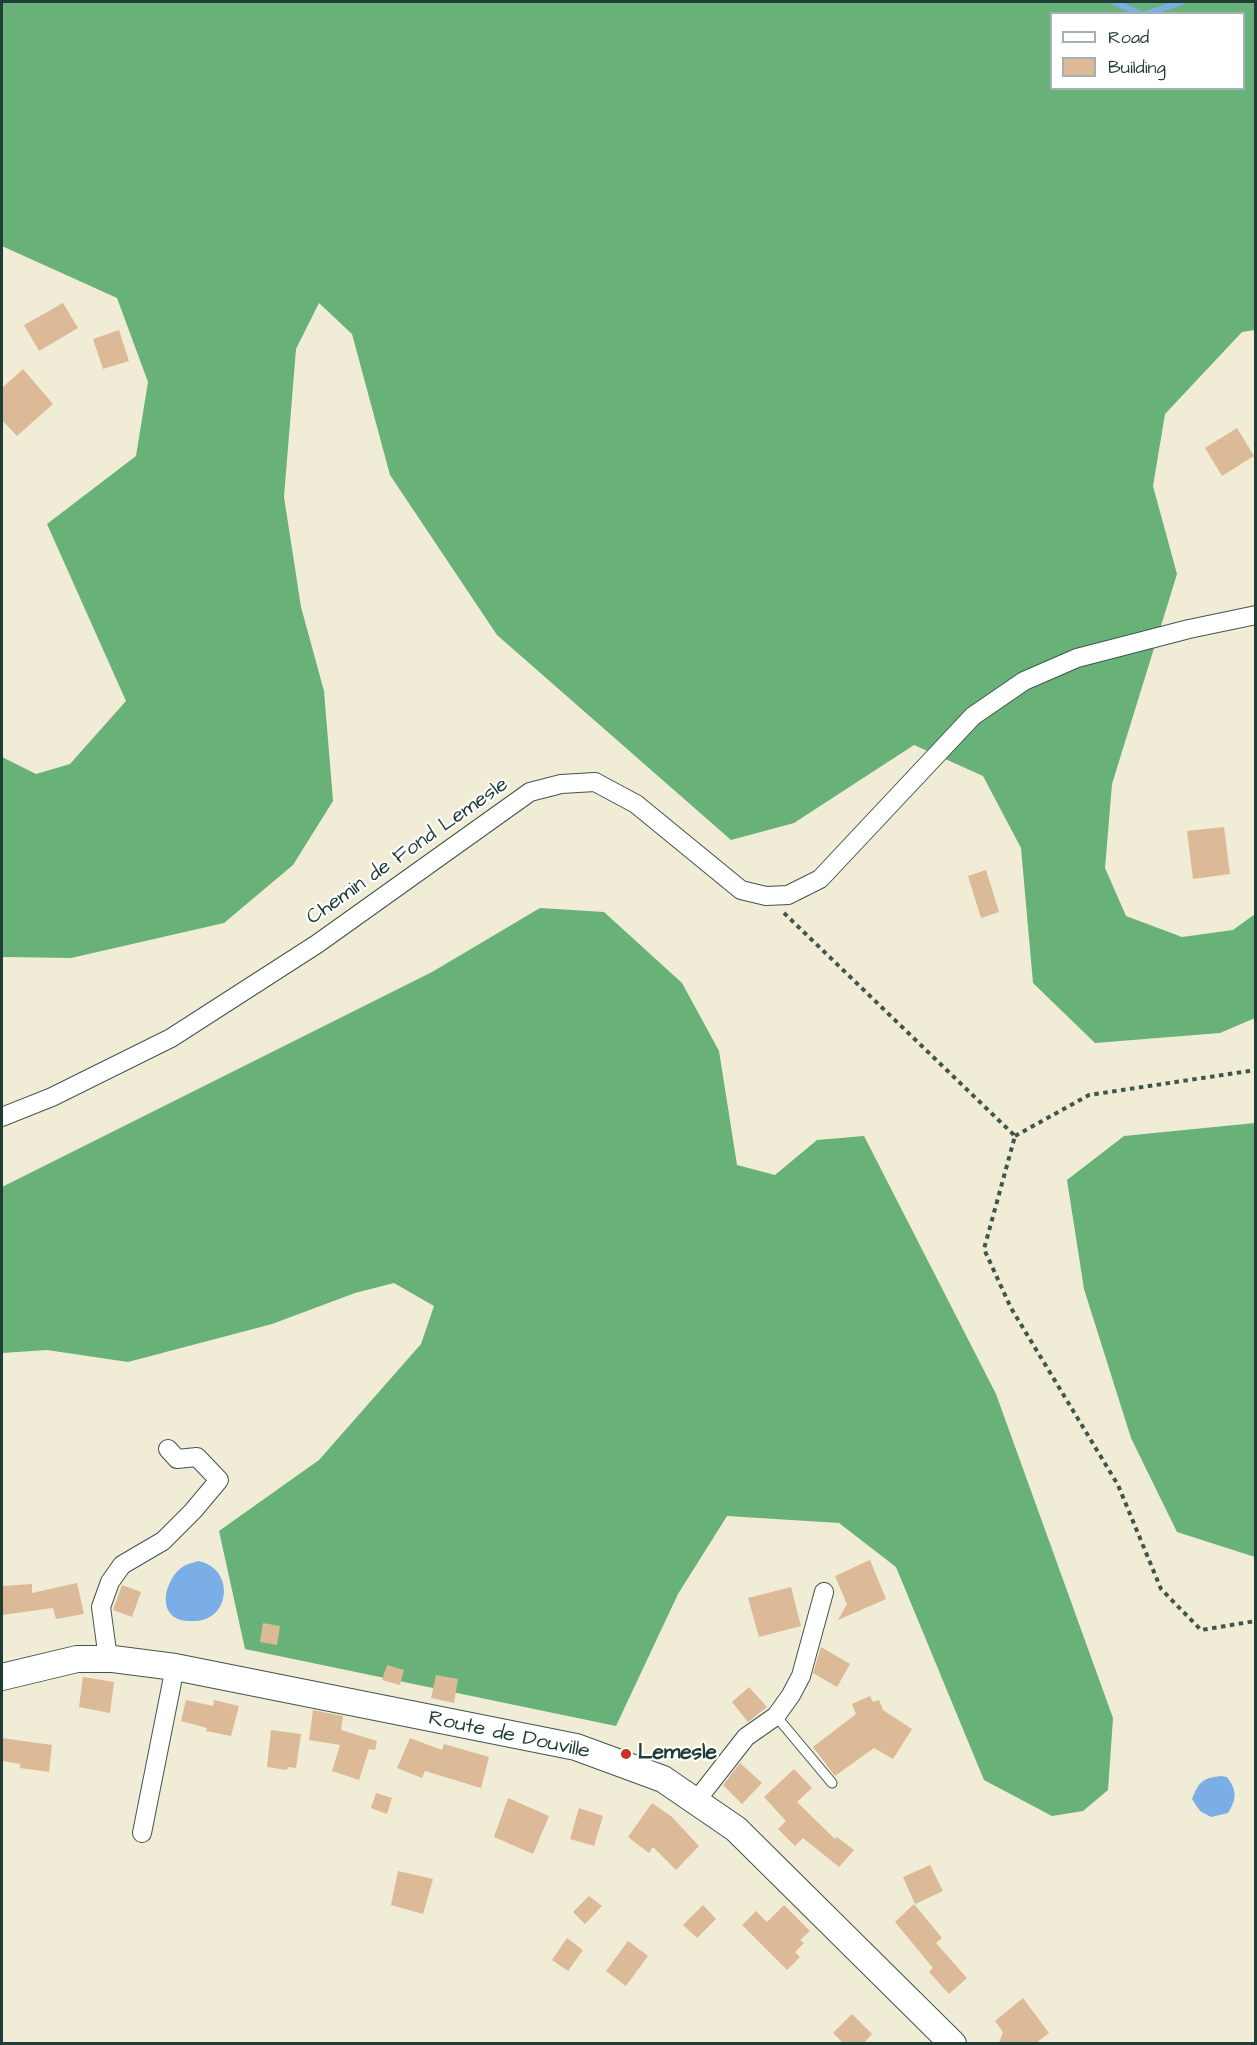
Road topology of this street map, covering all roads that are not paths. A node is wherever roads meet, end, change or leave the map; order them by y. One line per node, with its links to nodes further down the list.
1 (1256, 615): 2 (street, Chemin de Fond Lemesle)
2 (2, 1117)
3 (168, 1449): 5 (street)
4 (825, 1592): 8 (street)
5 (108, 1659): 6 (main road, Route de Douville); 7 (main road, Route de Douville)
6 (175, 1667): 10 (main road, Route de Douville); 11 (street)
7 (2, 1677)
8 (776, 1716): 9 (lane); 10 (street)
9 (832, 1783)
10 (696, 1801): 12 (main road, Route de Douville)
11 (142, 1833)
12 (953, 2043)

